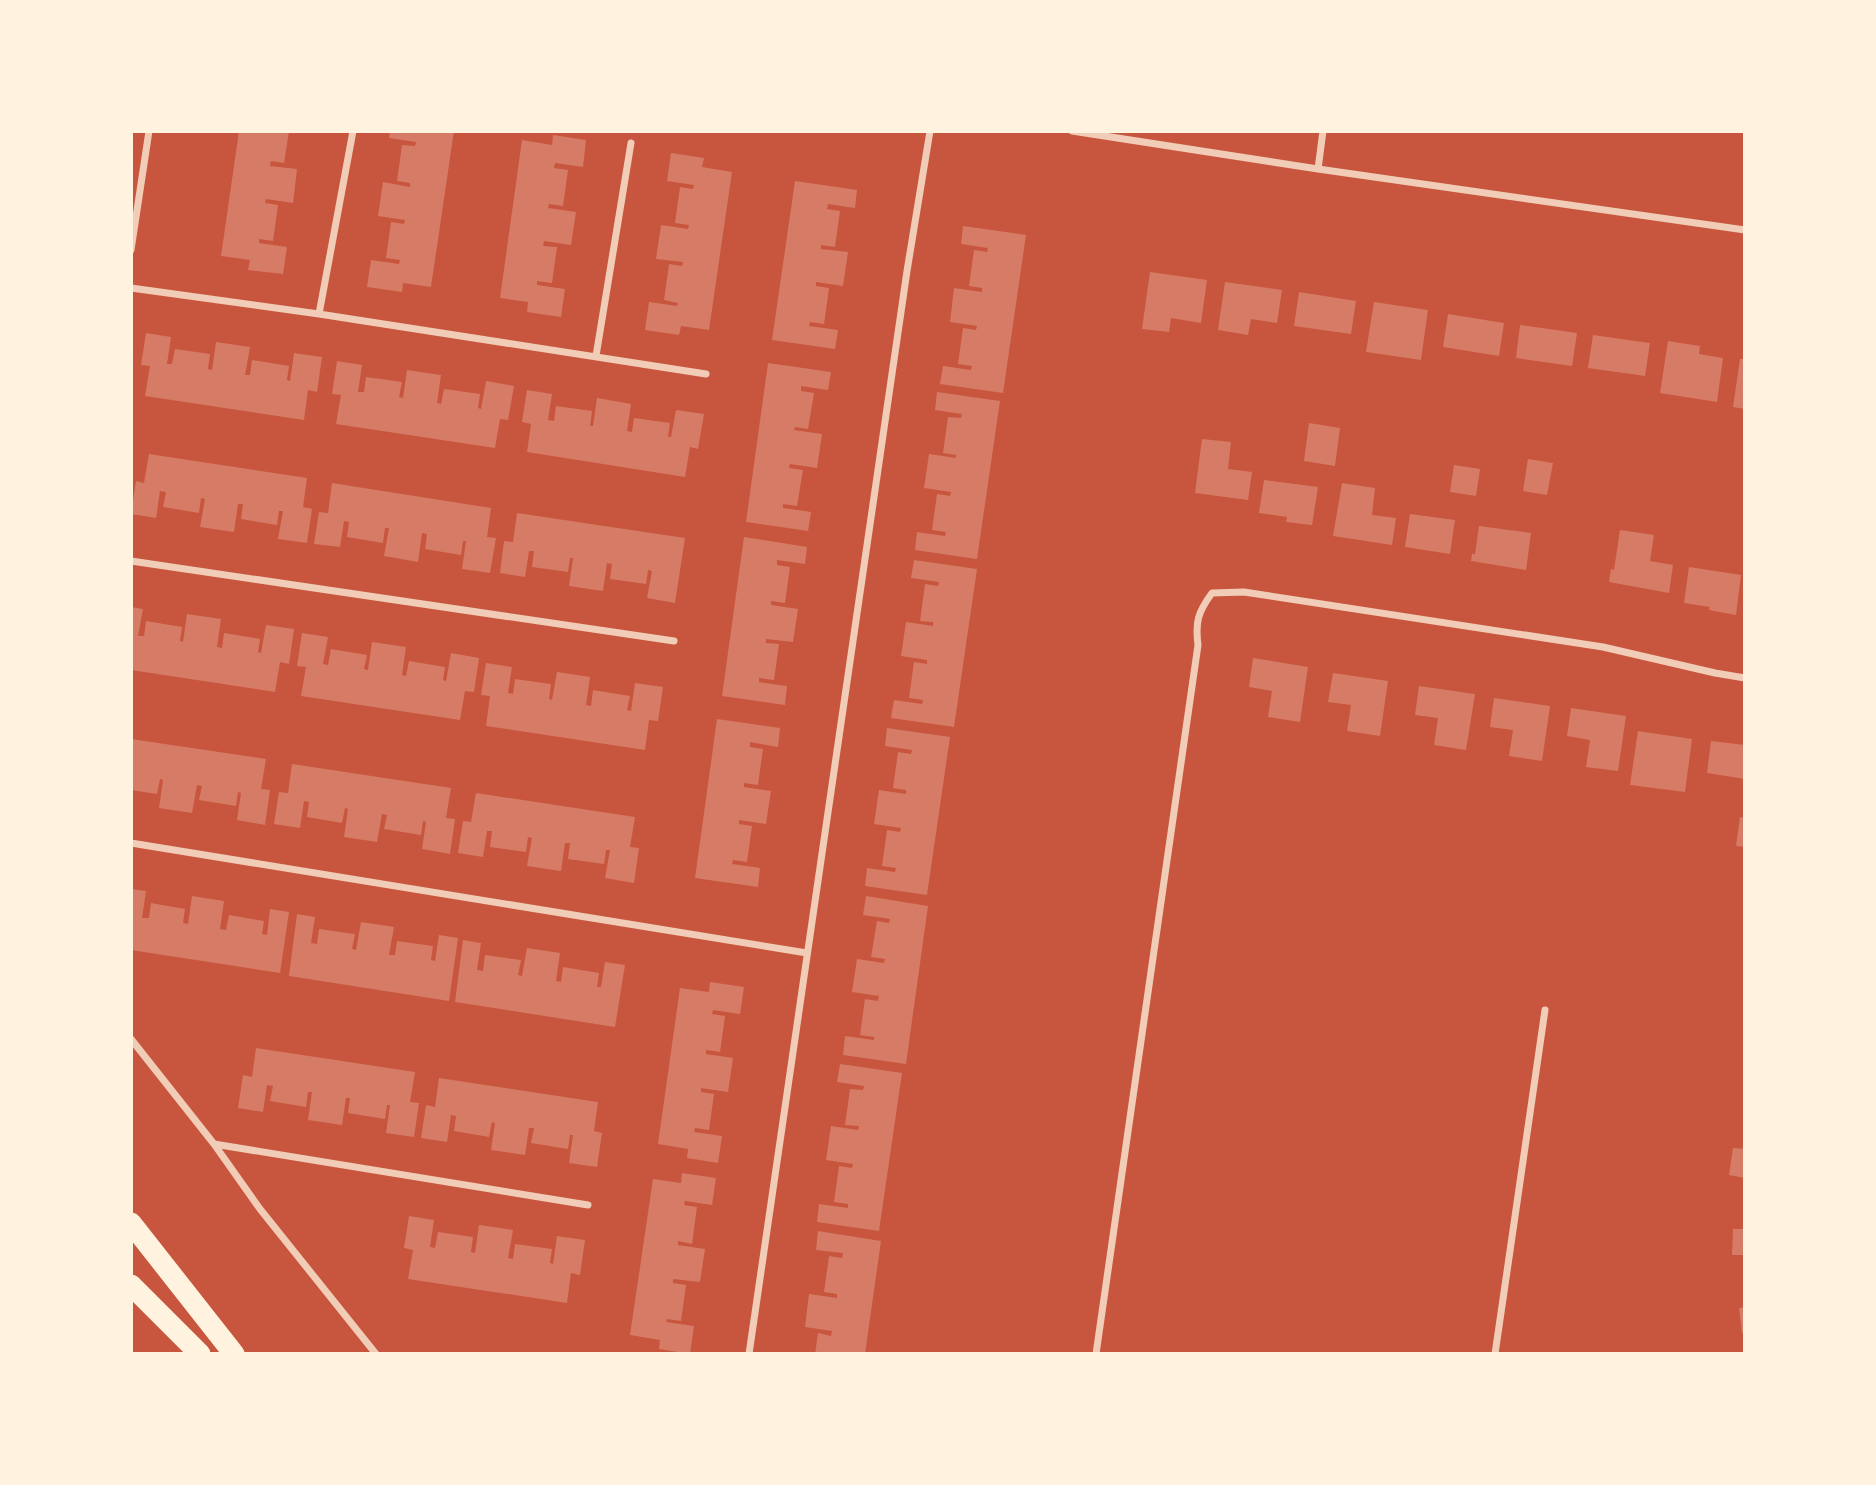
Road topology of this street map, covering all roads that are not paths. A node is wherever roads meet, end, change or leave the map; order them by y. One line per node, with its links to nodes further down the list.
1 (149, 131): 9 (street)
2 (353, 131): 11 (street)
3 (930, 131): 18 (street)
4 (1072, 131): 7 (street)
5 (1323, 131): 7 (street)
6 (631, 143): 12 (street)
7 (1318, 169): 8 (street)
8 (1745, 230)
9 (131, 250)
10 (131, 288): 11 (street)
11 (319, 314): 12 (street)
12 (596, 356): 13 (street)
13 (706, 373)
14 (131, 561): 15 (street)
15 (674, 641)
16 (1745, 678): 29 (street)
17 (131, 843): 18 (street)
18 (807, 953): 28 (street)
19 (1545, 1010): 30 (street)
20 (131, 1039): 21 (street)
21 (214, 1144): 22 (street); 27 (street)
22 (588, 1205)
23 (131, 1223): 26 (highway)
24 (131, 1285): 25 (highway)
25 (200, 1354)
26 (234, 1354)
27 (376, 1354)
28 (749, 1354)
29 (1096, 1354)
30 (1495, 1354)

